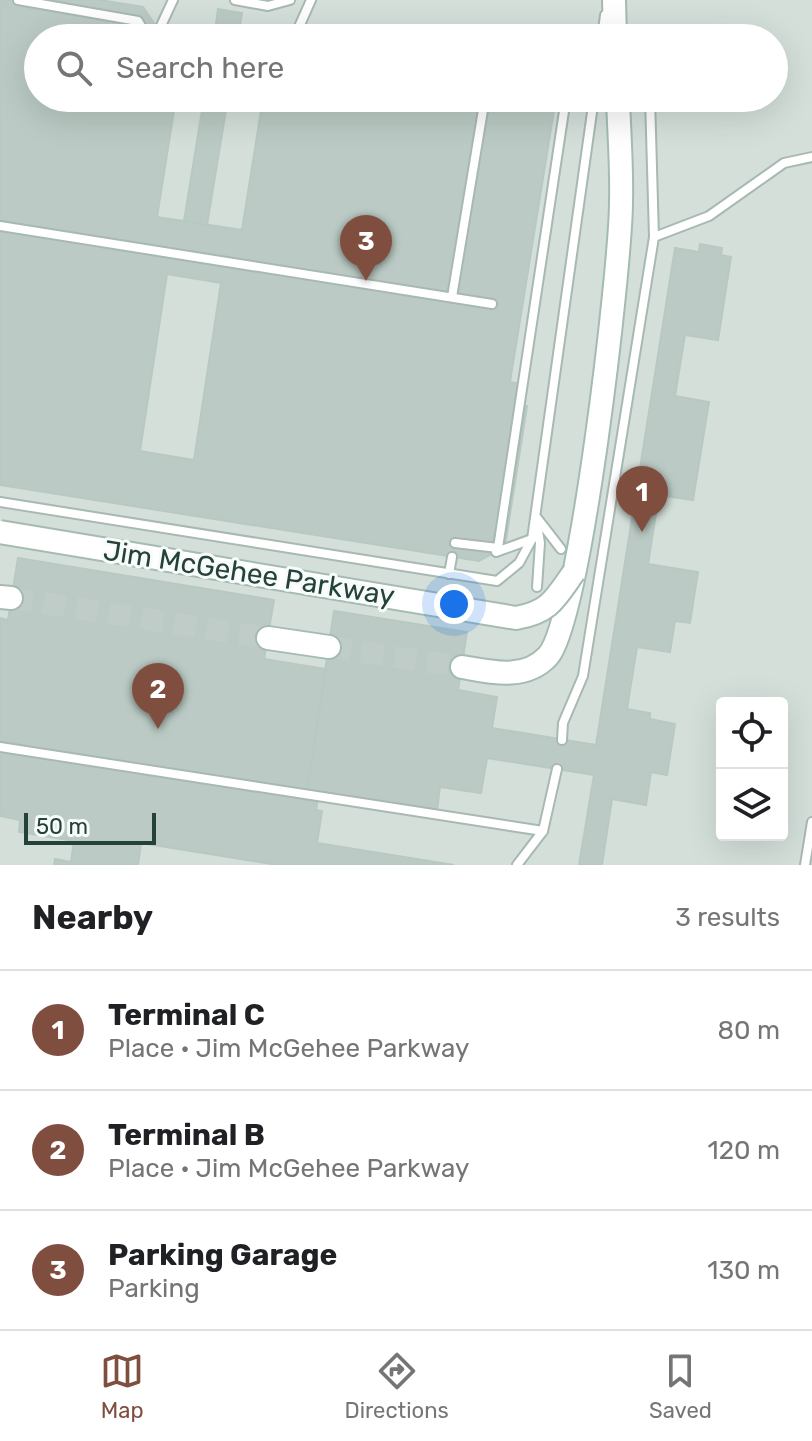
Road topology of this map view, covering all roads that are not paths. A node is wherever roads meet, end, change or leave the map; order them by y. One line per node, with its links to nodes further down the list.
1 (18, 0): 8 (lane)
2 (173, 0): 9 (lane)
3 (235, 0): 4 (lane)
4 (290, 0)
5 (311, 0): 10 (lane)
6 (606, 0): 11 (lane)
7 (614, 0): 12 (main road)
8 (140, 24)
9 (162, 24)
10 (300, 24)
11 (603, 24)
12 (615, 24)
13 (483, 112): 21 (lane)
14 (564, 112): 27 (lane)
15 (592, 112): 24 (lane)
16 (618, 112): 31 (main road, Jim McGehee Parkway)
17 (650, 112): 20 (lane)
18 (812, 157): 20 (lane)
19 (0, 226): 21 (lane)
20 (654, 237): 37 (lane)
21 (452, 297): 22 (lane)
22 (492, 304)
23 (0, 502): 32 (lane)
24 (536, 516): 26 (lane); 28 (lane); 33 (lane)
25 (0, 532): 31 (main road, Jim McGehee Parkway, bridge)
26 (532, 539): 29 (lane); 32 (lane)
27 (455, 543)
28 (561, 549)
29 (495, 552)
30 (452, 557): 32 (lane)
31 (574, 572): 36 (main road, Jim McGehee Parkway)
32 (449, 574)
33 (537, 587)
34 (268, 638): 35 (main road)
35 (329, 647)
36 (462, 667)
37 (562, 740)
38 (0, 747): 41 (lane)
39 (557, 769): 41 (lane)
40 (812, 822): 43 (lane)
41 (543, 831): 42 (lane)
42 (517, 865)
43 (805, 865)

